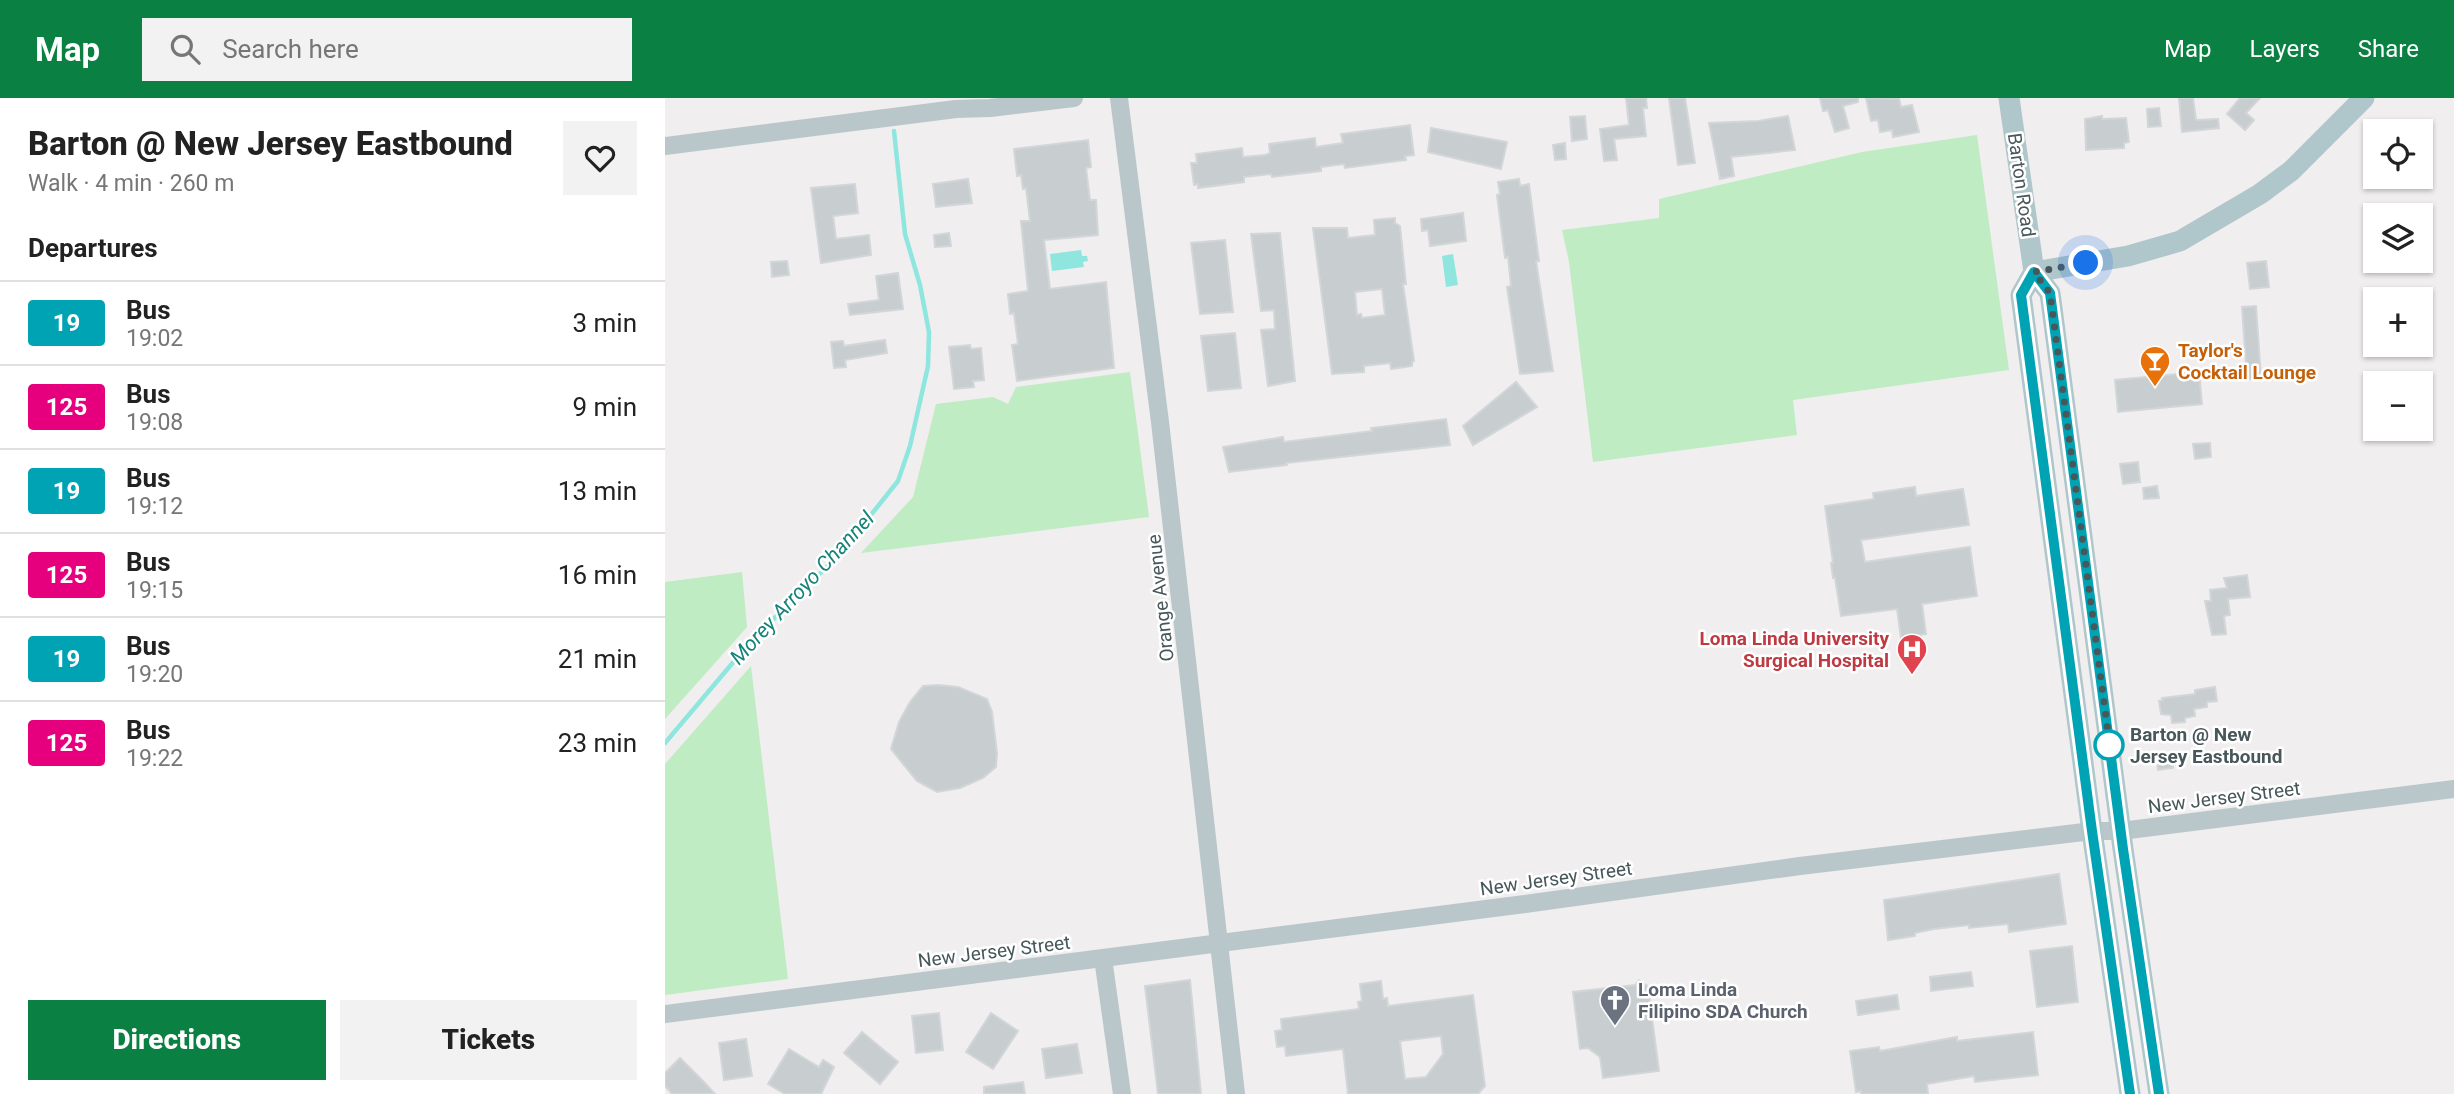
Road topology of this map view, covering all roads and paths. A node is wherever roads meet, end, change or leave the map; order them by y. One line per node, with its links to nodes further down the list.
1 (1074, 98): 5 (street)
2 (1119, 98): 10 (street, Orange Avenue)
3 (2009, 98): 6 (main road, Barton Road)
4 (2364, 98): 6 (main road)
5 (665, 146)
6 (2034, 272): 8 (main road, Barton Road); 9 (main road, Barton Road)
7 (2454, 789): 9 (street, New Jersey Street)
8 (2092, 831): 9 (street, New Jersey Street); 10 (street, New Jersey Street); 15 (main road, Barton Road)
9 (2121, 831): 16 (main road, Barton Road)
10 (1220, 943): 11 (street, New Jersey Street); 14 (street, Orange Avenue)
11 (1103, 958): 12 (street, New Jersey Street); 13 (street)
12 (665, 1014)
13 (1122, 1094)
14 (1236, 1094)
15 (2130, 1094)
16 (2159, 1094)

